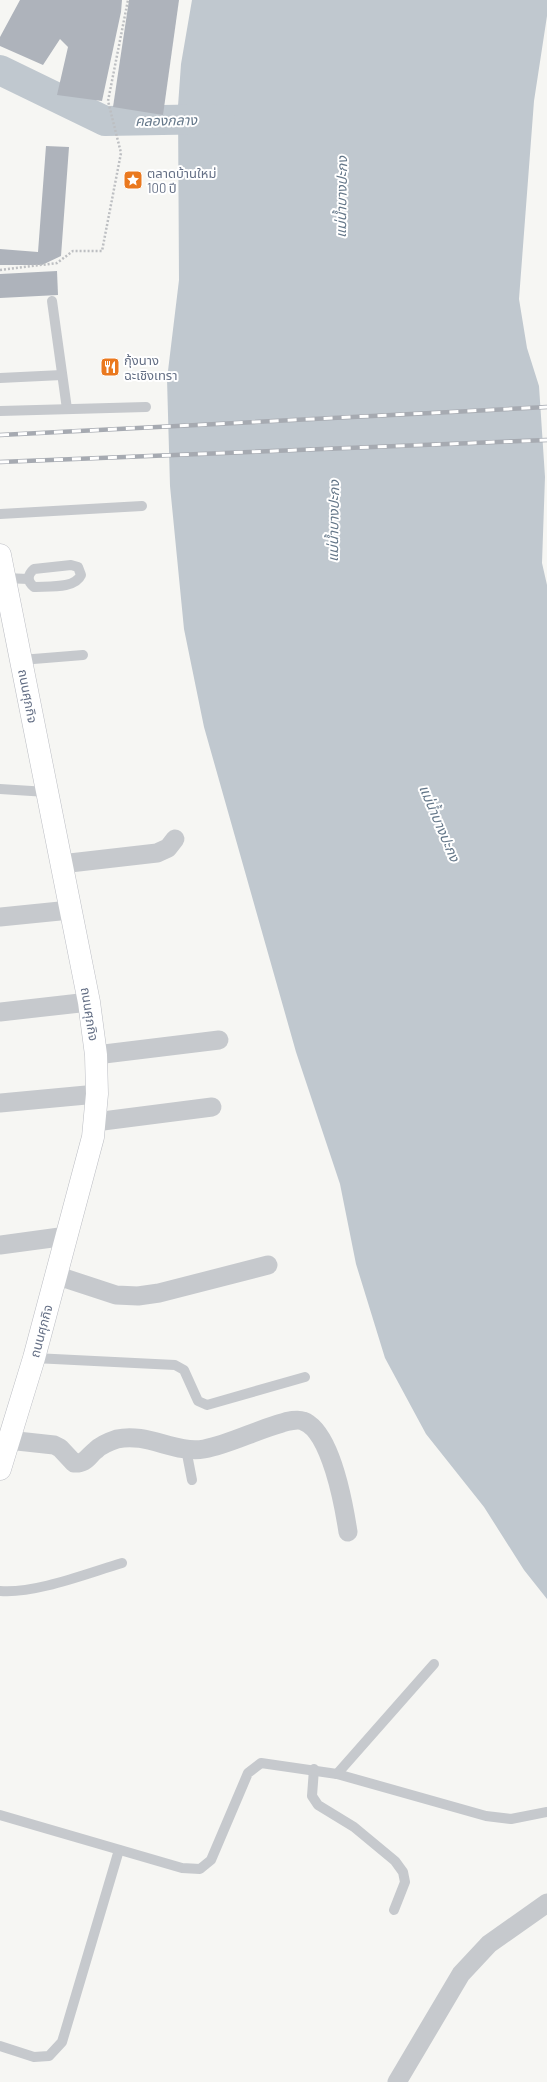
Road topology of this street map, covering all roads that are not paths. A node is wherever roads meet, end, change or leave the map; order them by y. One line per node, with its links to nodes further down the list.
1 (52, 301): 2 (lane)
2 (62, 375): 3 (lane); 5 (lane)
3 (0, 378)
4 (146, 407): 5 (lane)
5 (67, 409): 6 (lane)
6 (0, 411)
7 (142, 506): 8 (lane)
8 (0, 514)
9 (0, 555): 10 (main road, ถนนศุภกิจ)
10 (5, 578): 11 (lane); 12 (main road, ถนนศุภกิจ)
11 (28, 578): 11 (lane)
12 (9, 623): 14 (main road, ถนนศุภกิจ)
13 (83, 655): 14 (lane)
14 (21, 660): 16 (main road, ถนนศุภกิจ)
15 (0, 789): 16 (lane)
16 (47, 792): 18 (main road, ถนนศุภกิจ)
17 (175, 839): 18 (street)
18 (61, 864): 19 (main road, ถนนศุภกิจ)
19 (70, 910): 20 (street); 21 (main road, ถนนศุภกิจ)
20 (0, 917)
21 (89, 1002): 22 (street); 24 (main road, ถนนศุภกิจ)
22 (0, 1012)
23 (219, 1040): 24 (street)
24 (96, 1055): 25 (main road, ถนนศุภกิจ)
25 (97, 1094): 26 (street); 28 (main road, ถนนศุภกิจ)
26 (0, 1103)
27 (212, 1107): 28 (street)
28 (95, 1122): 29 (main road, ถนนศุภกิจ)
29 (67, 1236): 30 (street); 32 (main road, ถนนศุภกิจ)
30 (0, 1245)
31 (268, 1265): 32 (street)
32 (56, 1275): 33 (main road, ถนนศุภกิจ)
33 (34, 1358): 34 (lane); 35 (main road, ถนนศุภกิจ)
34 (305, 1378)
35 (8, 1440): 36 (street); 37 (main road, ถนนศุภกิจ)
36 (186, 1449): 38 (lane); 39 (street)
37 (0, 1469)
38 (192, 1480)
39 (348, 1532)
40 (122, 1563): 41 (lane)
41 (0, 1591)
42 (434, 1664): 44 (lane)
43 (314, 1769): 44 (lane); 47 (lane); 49 (lane)
44 (337, 1774): 45 (lane)
45 (547, 1812)
46 (0, 1815): 47 (lane)
47 (119, 1850): 50 (lane)
48 (547, 1903): 51 (street)
49 (394, 1910)
50 (0, 2046)
51 (397, 2082)

